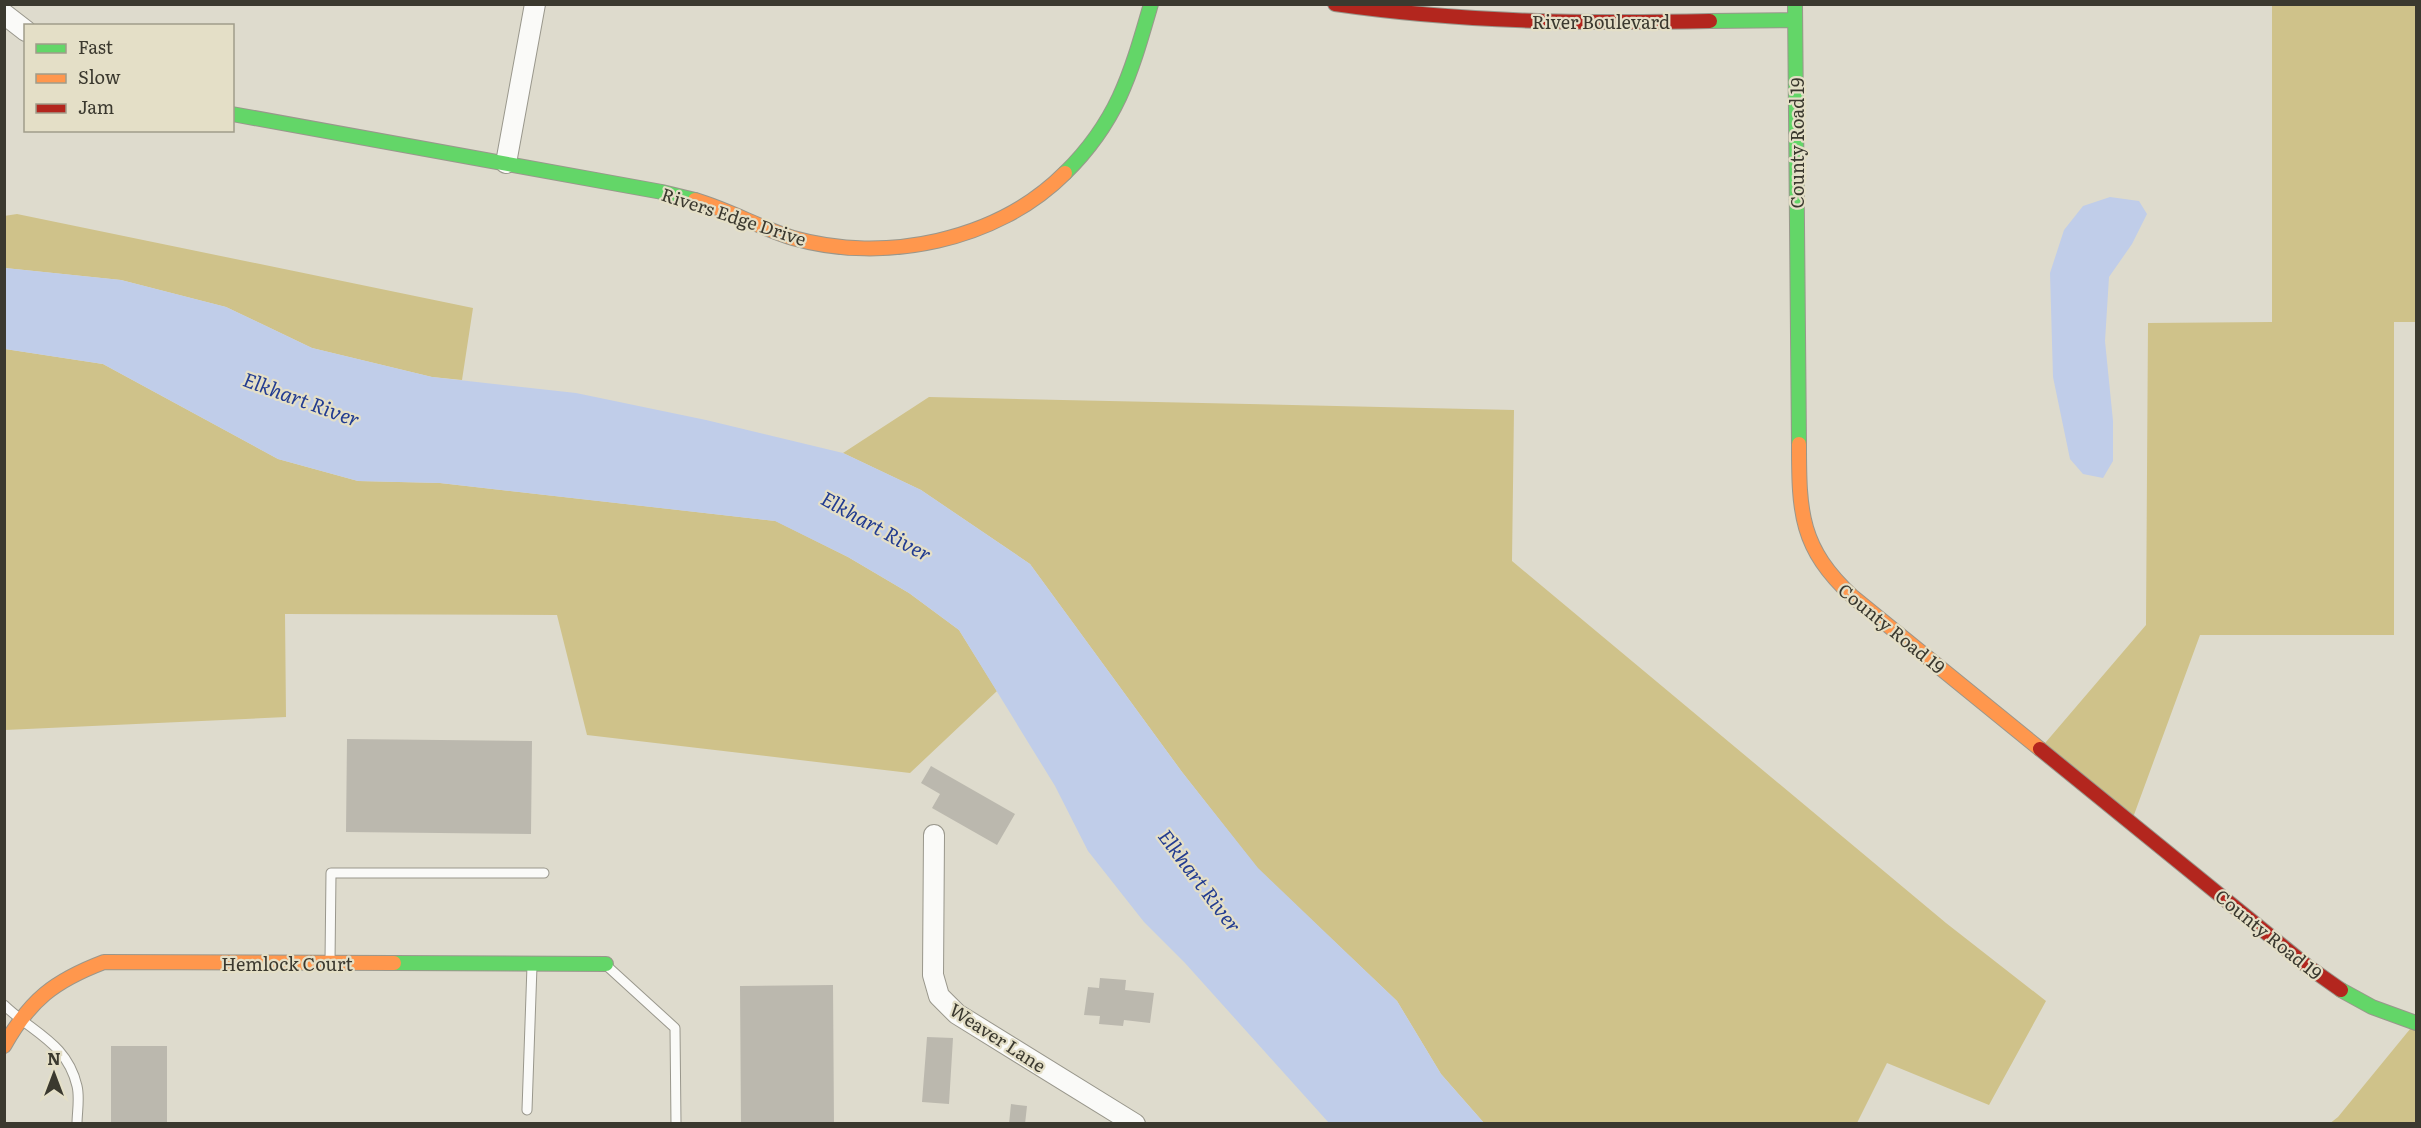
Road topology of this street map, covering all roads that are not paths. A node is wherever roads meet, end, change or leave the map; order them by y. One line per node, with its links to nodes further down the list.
1 (535, 4): 9 (street)
2 (1151, 4): 9 (street, Rivers Edge Drive)
3 (1335, 4): 6 (street, River Boulevard)
4 (1795, 4): 6 (street, County Road 19)
5 (4, 14): 7 (street)
6 (1795, 20): 17 (street, County Road 19)
7 (24, 29)
8 (234, 114): 9 (street, Rivers Edge Drive)
9 (506, 163)
10 (934, 835): 22 (street, Weaver Lane)
11 (544, 873): 13 (lane)
12 (532, 963): 13 (street, Hemlock Court); 14 (street, Hemlock Court); 19 (lane)
13 (330, 964): 16 (street, Hemlock Court)
14 (606, 964): 21 (lane)
15 (4, 1005): 16 (lane)
16 (19, 1020): 18 (street, Hemlock Court); 20 (lane)
17 (2416, 1023)
18 (4, 1046)
19 (527, 1110)
20 (77, 1124)
21 (676, 1124)
22 (1135, 1124)

